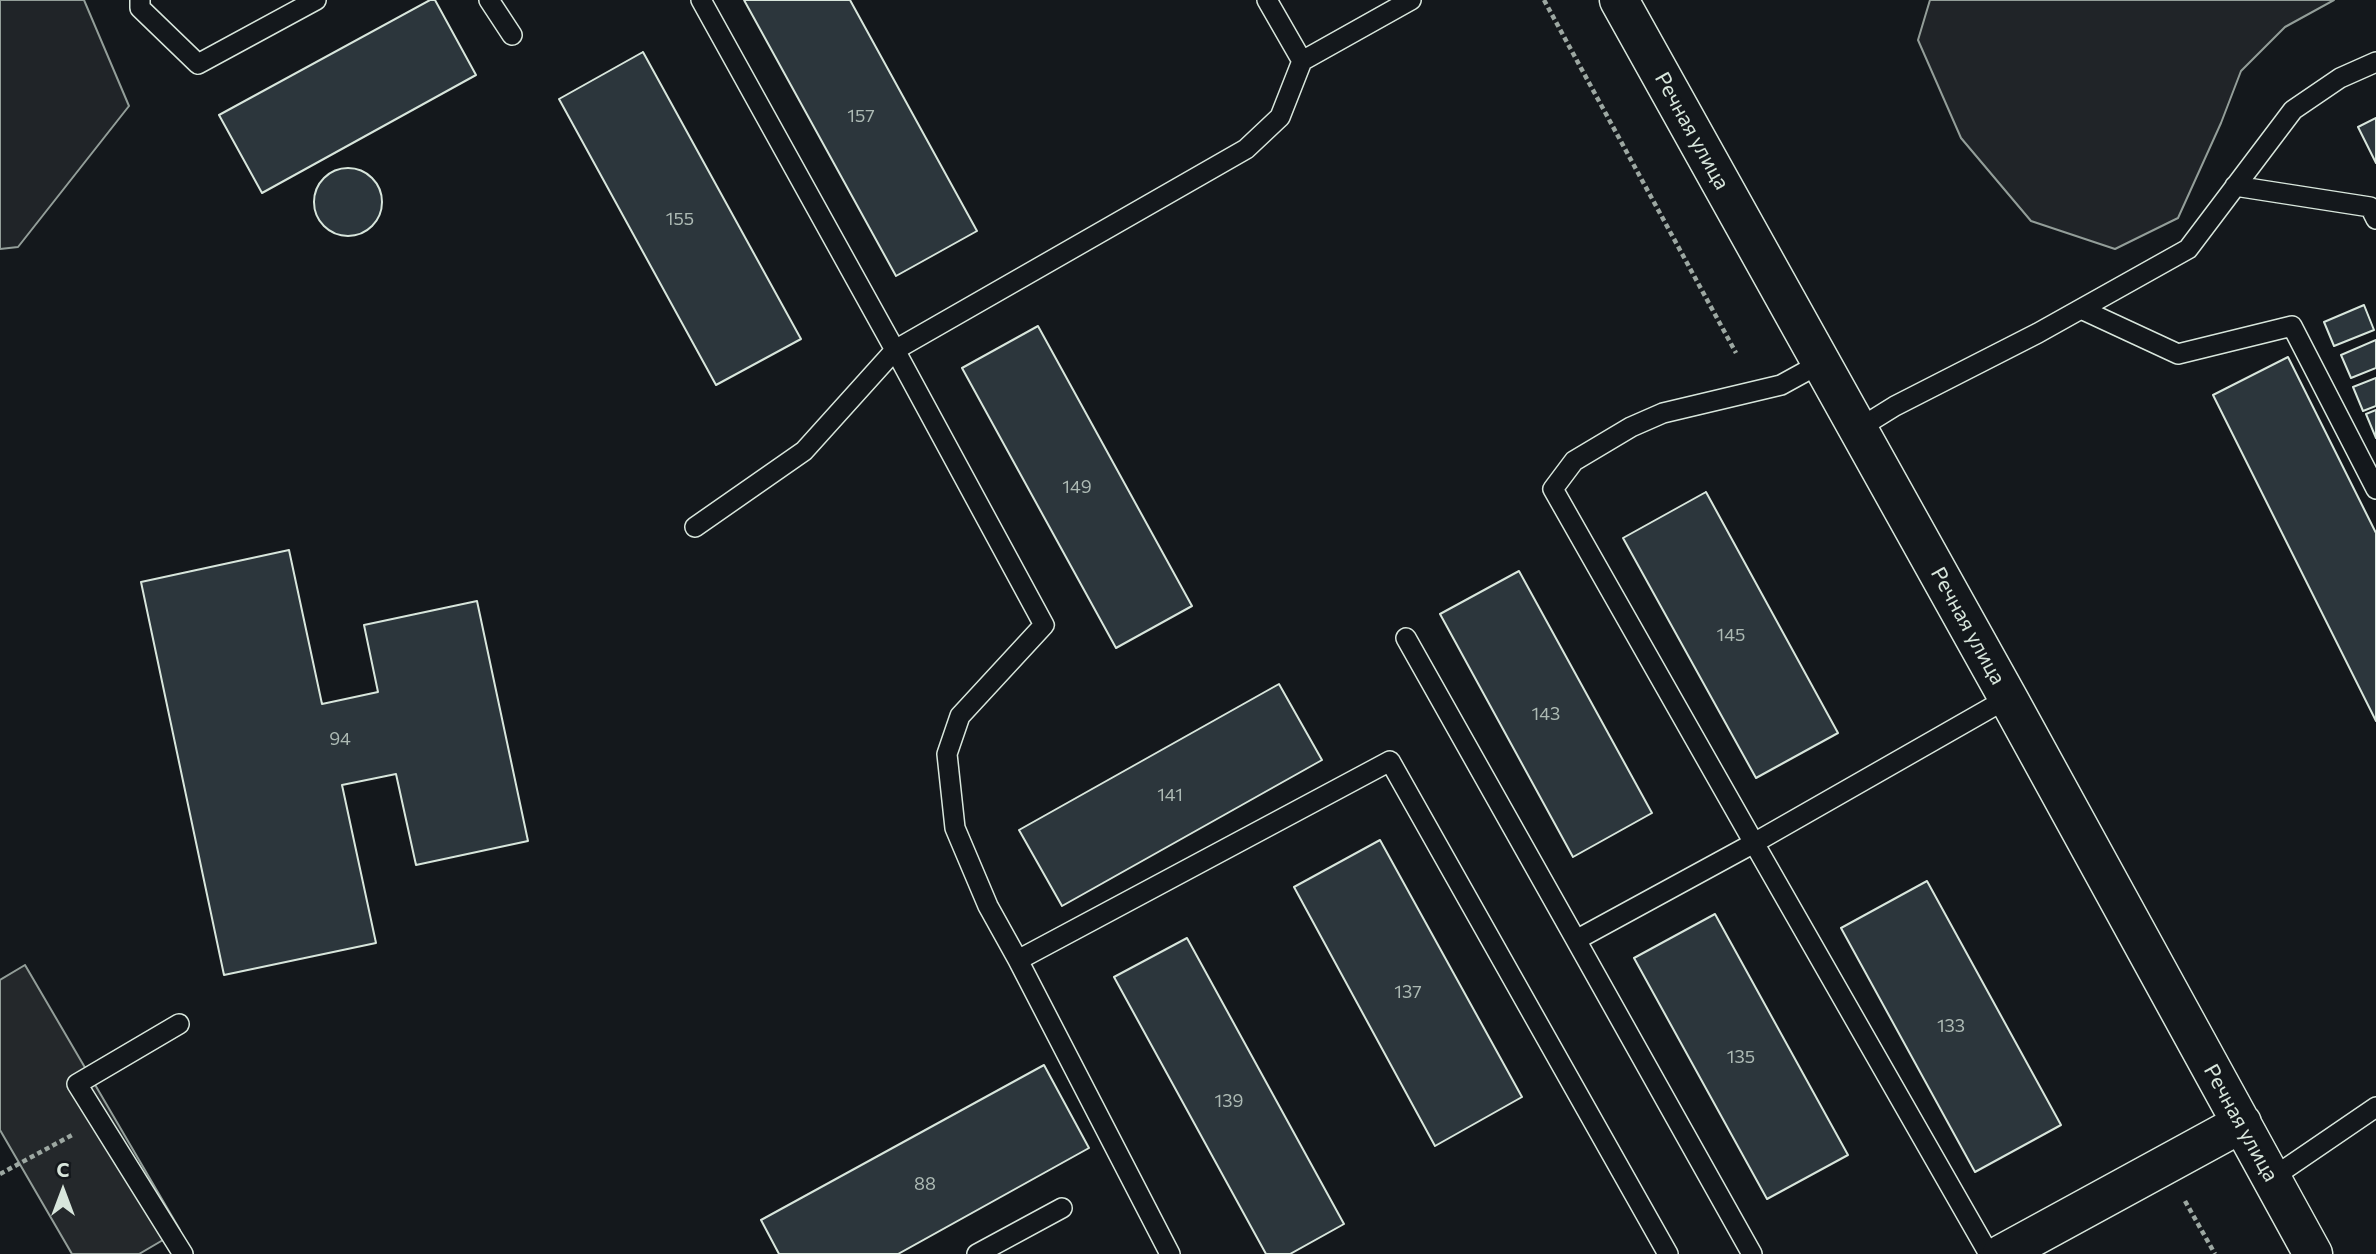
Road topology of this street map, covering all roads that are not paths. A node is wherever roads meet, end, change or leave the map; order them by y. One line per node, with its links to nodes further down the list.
1 (140, 0): 2 (lane)
2 (316, 0)
3 (489, 0): 8 (lane)
4 (701, 0): 14 (lane)
5 (1267, 0): 9 (lane)
6 (1410, 0): 9 (lane)
7 (1619, 0): 15 (street, Речная улица)
8 (513, 35)
9 (1302, 61): 14 (lane)
10 (2376, 62): 11 (lane)
11 (2235, 187): 12 (lane); 13 (lane)
12 (2376, 219)
13 (2081, 309): 16 (lane); 17 (lane)
14 (895, 350): 18 (lane); 23 (lane)
15 (1821, 363): 16 (street, Речная улица); 21 (lane)
16 (1858, 429): 20 (street, Речная улица)
17 (2376, 489)
18 (695, 527)
19 (1406, 638): 22 (lane)
20 (2008, 698): 21 (lane); 26 (street, Речная улица)
21 (1754, 843): 22 (lane); 34 (lane)
22 (1576, 940): 33 (lane)
23 (1018, 960): 31 (lane); 32 (lane)
24 (179, 1024): 29 (lane)
25 (2376, 1107): 27 (lane)
26 (2242, 1123): 27 (street, Речная улица); 35 (street)
27 (2272, 1178): 36 (street, Речная улица)
28 (1062, 1209): 30 (lane)
29 (183, 1254)
30 (977, 1254)
31 (1170, 1254)
32 (1668, 1254)
33 (1752, 1254)
34 (1989, 1254)
35 (2002, 1254)
36 (2313, 1254)

